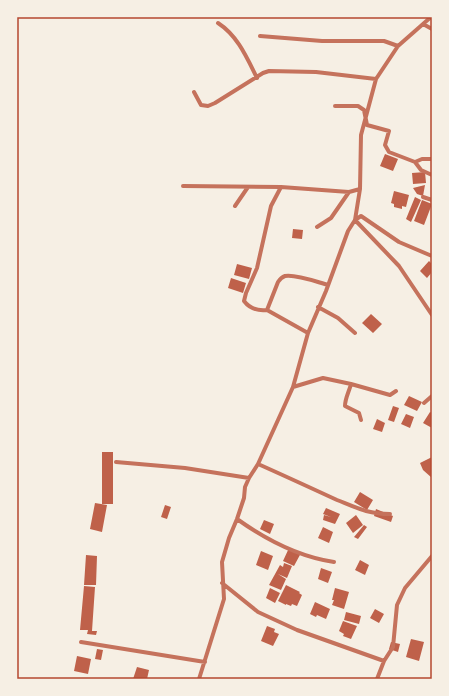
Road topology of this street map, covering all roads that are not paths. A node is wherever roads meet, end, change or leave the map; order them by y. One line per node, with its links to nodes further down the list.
1 (431, 17): 3 (street)
2 (218, 24): 7 (street)
3 (423, 24): 4 (street); 6 (street)
4 (432, 29)
5 (260, 36): 6 (street)
6 (398, 46): 8 (street)
7 (257, 78): 8 (street); 9 (street)
8 (376, 80): 11 (street)
9 (194, 92)
10 (335, 106): 11 (street)
11 (367, 117): 13 (street); 18 (street)
12 (432, 159): 13 (street)
13 (415, 162): 14 (street)
14 (432, 175)
15 (183, 186): 16 (street)
16 (248, 187): 17 (street); 22 (street)
17 (280, 187): 19 (street); 28 (street)
18 (360, 189): 19 (street); 23 (street)
19 (349, 192): 24 (street)
20 (422, 197): 21 (street)
21 (432, 200)
22 (234, 206)
23 (355, 220): 25 (street); 26 (street); 29 (street)
24 (317, 227)
25 (432, 256)
26 (328, 285): 27 (street); 28 (street)
27 (318, 307): 30 (street); 31 (street)
28 (267, 310): 30 (street)
29 (432, 315)
30 (308, 333): 33 (street)
31 (355, 333)
32 (350, 384): 33 (street); 34 (street); 37 (street)
33 (293, 387): 39 (street)
34 (396, 391)
35 (432, 396): 36 (street)
36 (424, 403)
37 (361, 420)
38 (116, 462): 40 (street)
39 (258, 464): 40 (street); 41 (street)
40 (249, 478): 42 (street)
41 (390, 514)
42 (237, 519): 44 (street); 45 (street)
43 (432, 556): 47 (street)
44 (334, 562)
45 (222, 584): 47 (street); 48 (street)
46 (81, 642): 48 (street)
47 (384, 661): 50 (street)
48 (204, 662): 49 (street)
49 (199, 679)
50 (377, 679)

